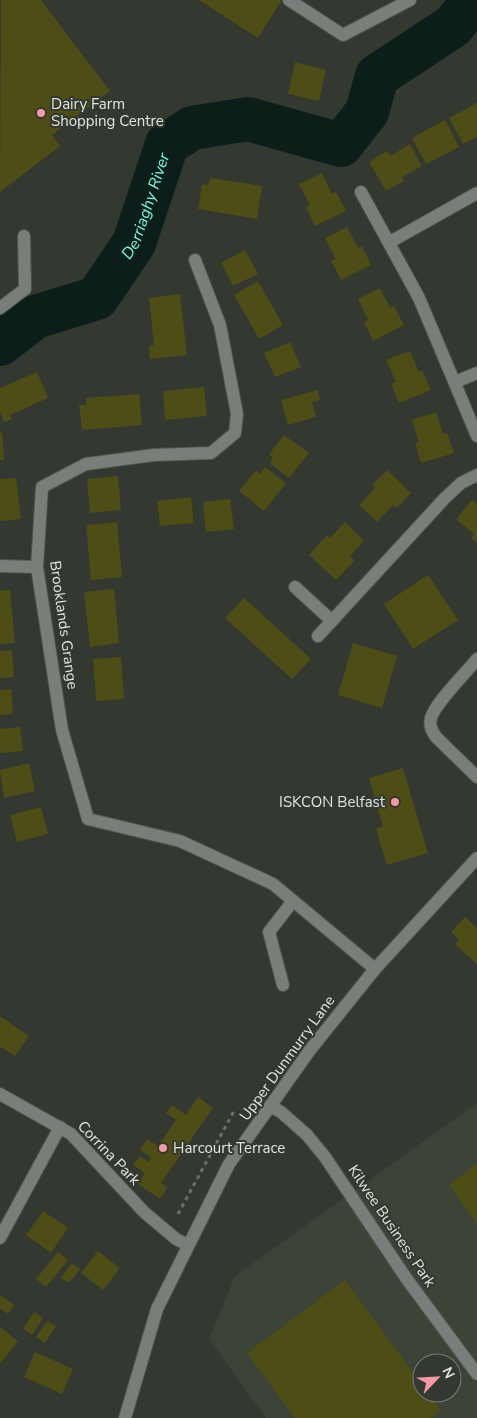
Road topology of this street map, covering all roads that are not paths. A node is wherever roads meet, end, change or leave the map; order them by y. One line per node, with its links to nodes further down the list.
1 (289, 0): 2 (street)
2 (410, 0)
3 (361, 192): 6 (street)
4 (477, 193): 6 (street)
5 (24, 236): 8 (street)
6 (390, 242): 10 (street)
7 (195, 260): 14 (street, Brooklands Grange)
8 (0, 308)
9 (477, 373): 10 (street)
10 (455, 382): 11 (street)
11 (477, 436)
12 (477, 475): 16 (street)
13 (0, 566): 14 (street)
14 (37, 567): 21 (street, Brooklands Grange)
15 (295, 588): 16 (street)
16 (332, 621): 17 (street)
17 (318, 636)
18 (477, 659): 19 (street)
19 (477, 777)
20 (477, 858): 22 (street, Upper Dunmurry Lane)
21 (293, 901): 22 (street, Brooklands Grange); 23 (street)
22 (375, 969): 25 (street, Upper Dunmurry Lane)
23 (283, 985)
24 (0, 1094): 26 (street, Corrina Park)
25 (270, 1106): 28 (street, Upper Dunmurry Lane); 29 (street, Kilwee Business Park)
26 (60, 1126): 27 (street); 28 (street, Corrina Park)
27 (0, 1238)
28 (188, 1245): 30 (street, Upper Dunmurry Lane)
29 (477, 1374)
30 (125, 1418)

